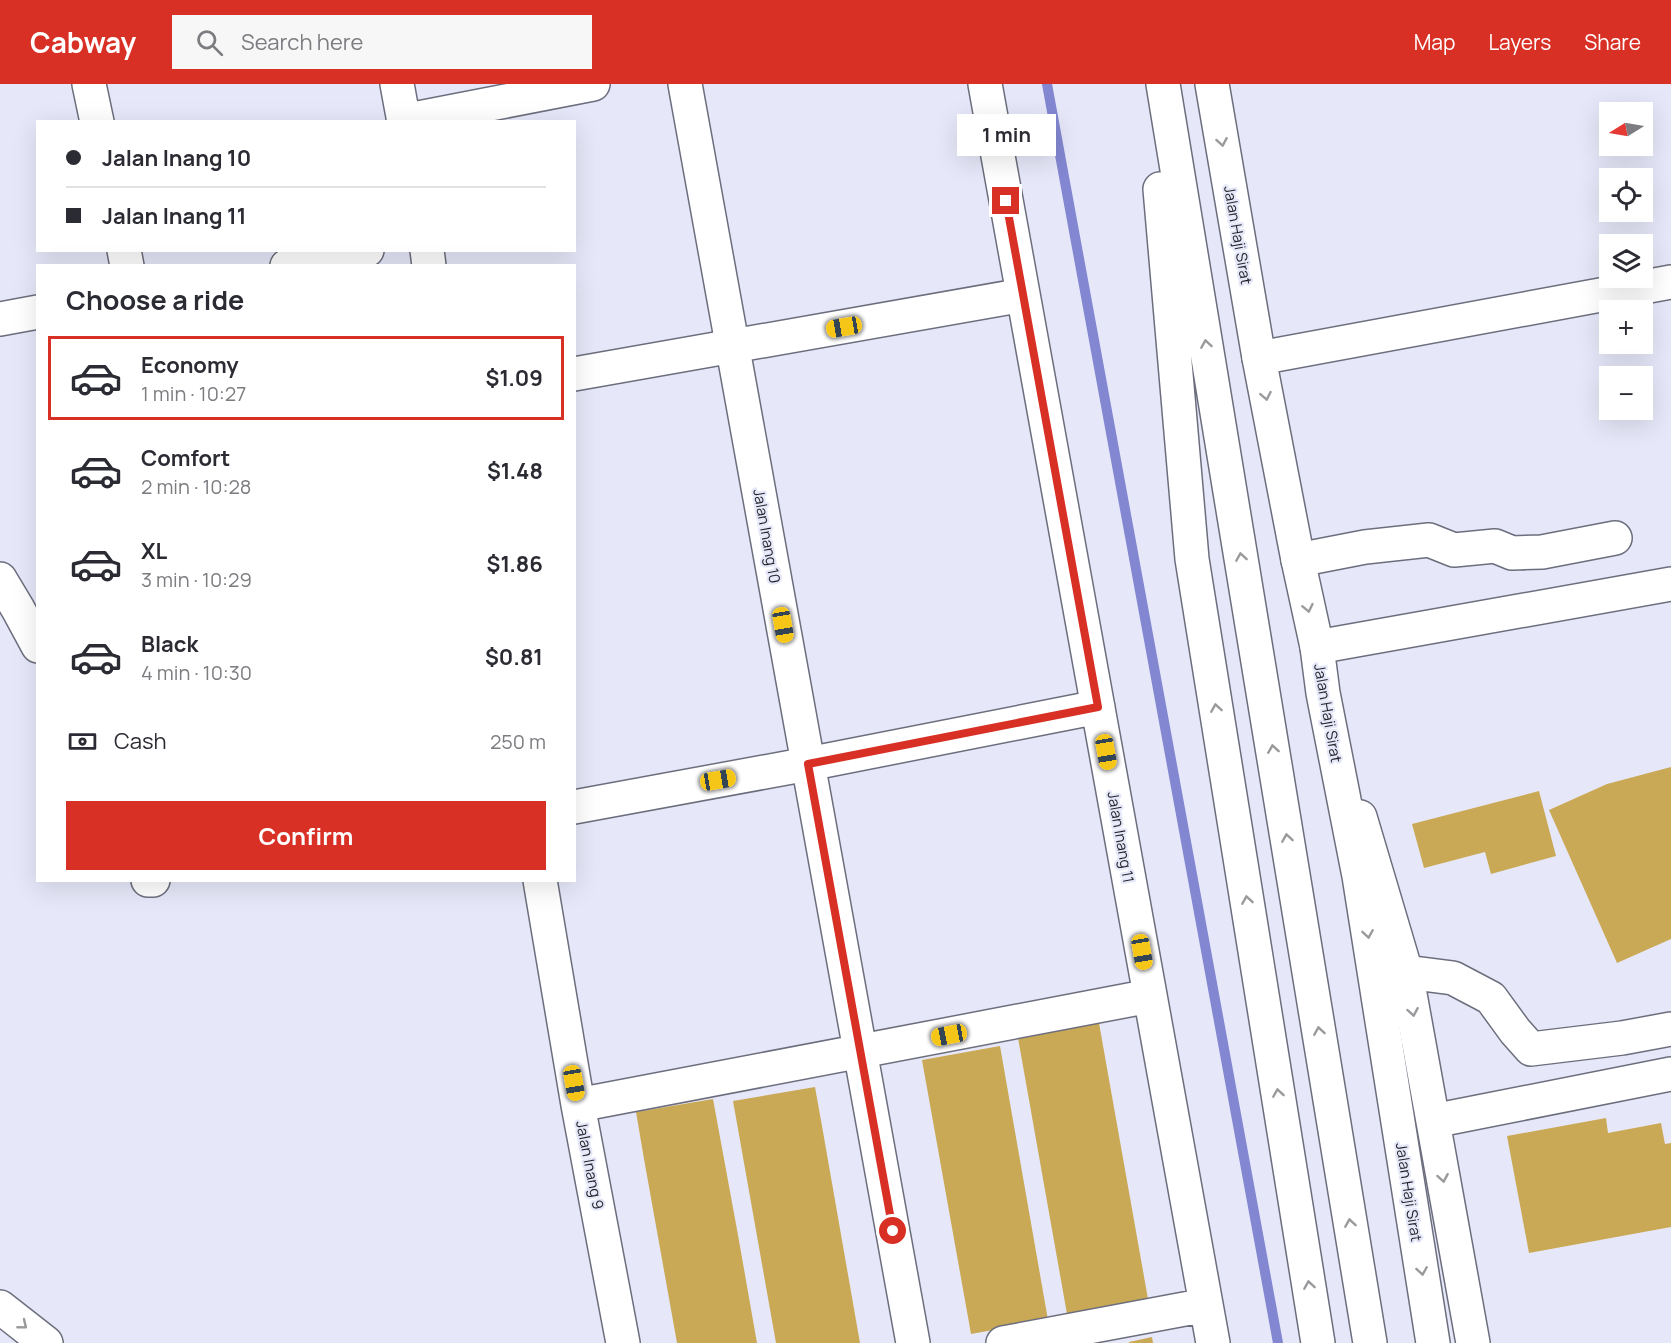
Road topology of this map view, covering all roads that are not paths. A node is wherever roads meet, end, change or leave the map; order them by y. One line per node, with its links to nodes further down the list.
1 (89, 84): 9 (street)
2 (397, 84): 10 (street)
3 (592, 84): 11 (street)
4 (685, 84): 18 (street, Jalan Inang 10)
5 (984, 84): 15 (street, Jalan Inang 11)
6 (1151, 84): 47 (street, one-way to 6)
7 (1163, 84): 48 (street, one-way to 7)
8 (1212, 84): 19 (street, Jalan Haji Sirat, one-way to 19)
9 (97, 120)
10 (404, 120)
11 (409, 120)
12 (357, 252): 13 (street)
13 (297, 264)
14 (1671, 282): 19 (street)
15 (1023, 295): 18 (street); 29 (street, Jalan Inang 11)
16 (36, 312): 17 (street)
17 (0, 319)
18 (732, 347): 20 (street); 30 (street, Jalan Inang 10)
19 (1259, 358): 22 (street, Jalan Haji Sirat, one-way to 22)
20 (576, 374)
21 (1615, 538): 22 (street)
22 (1298, 560): 27 (street, Jalan Haji Sirat, one-way to 27)
23 (0, 579): 25 (street)
24 (1671, 584): 27 (street)
25 (28, 607): 26 (street)
26 (36, 638)
27 (1317, 647): 28 (street, Jalan Haji Sirat)
28 (1323, 693): 33 (street); 49 (street, Jalan Haji Sirat, one-way to 49)
29 (1098, 707): 30 (street); 34 (street, Jalan Inang 11)
30 (808, 764): 31 (street); 36 (street, Jalan Inang 10)
31 (576, 807)
32 (540, 882): 38 (street, Jalan Inang 9)
33 (1406, 972): 35 (street); 39 (street, one-way to 39)
34 (1150, 996): 36 (street); 40 (street, Jalan Inang 11)
35 (1671, 1029)
36 (860, 1052): 38 (street); 44 (street, Jalan Inang 10)
37 (1671, 1074): 39 (street)
38 (578, 1105): 43 (street, Jalan Inang 9)
39 (1432, 1121): 50 (street, one-way to 50)
40 (1206, 1305): 45 (street); 46 (street, Jalan Inang 11)
41 (0, 1307): 42 (street, one-way to 42)
42 (46, 1343)
43 (623, 1343)
44 (913, 1343)
45 (1003, 1343)
46 (1213, 1343)
47 (1318, 1343)
48 (1370, 1343)
49 (1433, 1343)
50 (1473, 1343)

